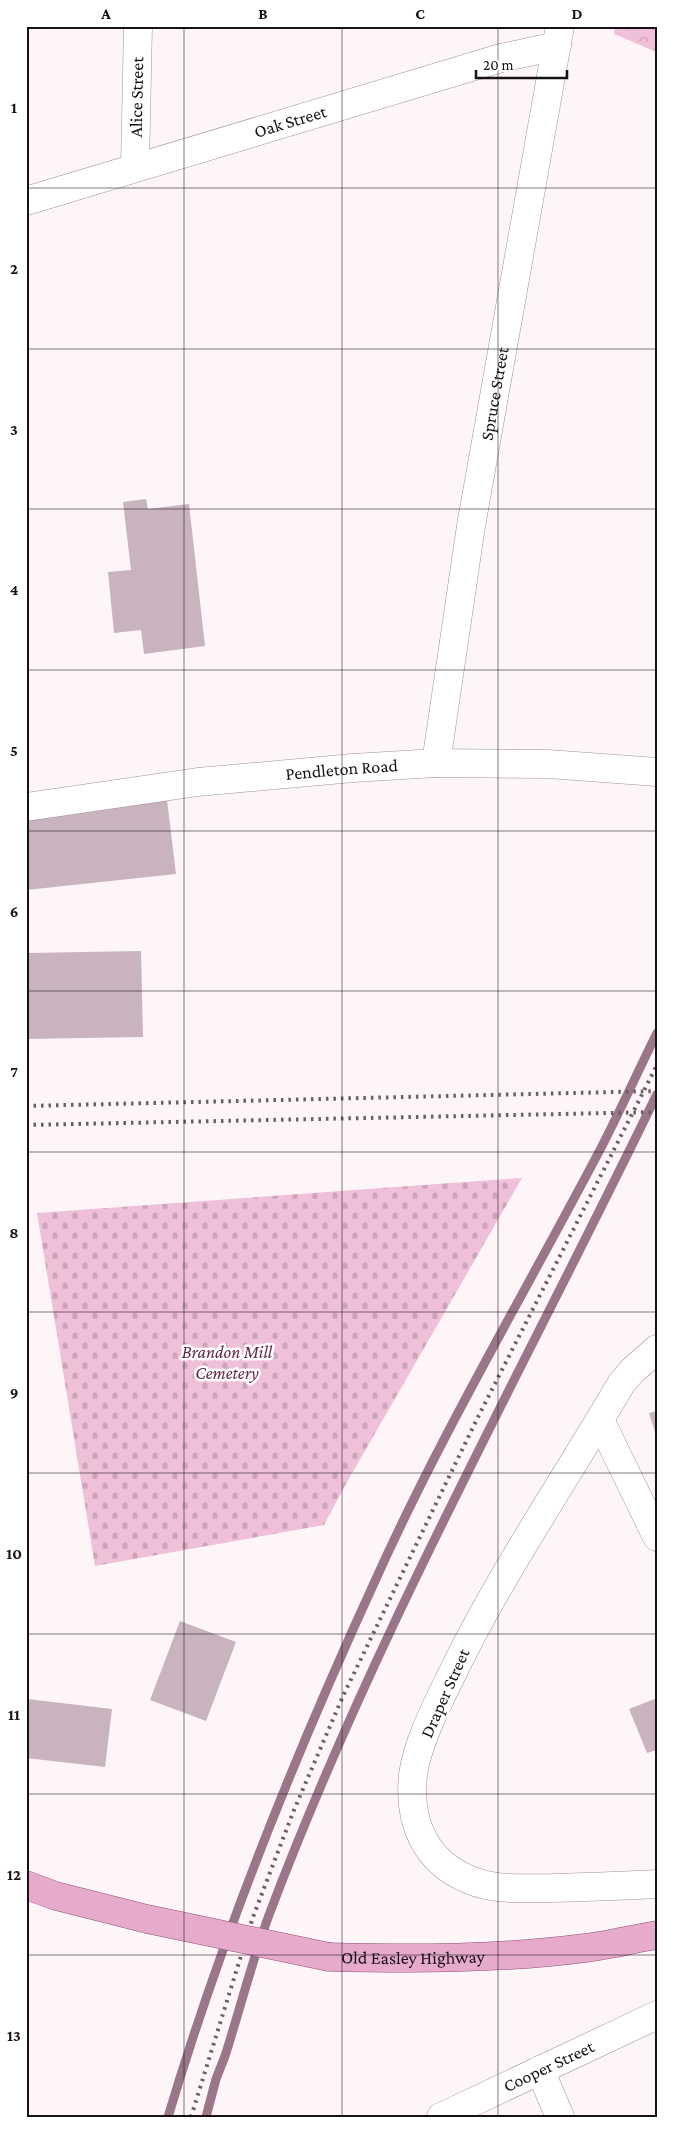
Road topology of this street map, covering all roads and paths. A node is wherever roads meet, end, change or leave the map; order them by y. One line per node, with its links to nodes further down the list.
1 (138, 26): 3 (street, Alice Street)
2 (558, 36): 3 (street, Oak Street); 5 (street, Spruce Street)
3 (135, 167): 4 (street, Oak Street)
4 (26, 201)
5 (436, 762): 6 (street, Pendleton Road); 7 (street, Pendleton Road)
6 (657, 772)
7 (26, 807)
8 (657, 1349): 9 (street, Draper Street)
9 (600, 1420): 10 (street); 11 (street, Draper Street)
10 (657, 1537)
11 (657, 1884)
12 (26, 1885): 13 (main road, Old Easley Highway, bridge)
13 (657, 1935)
14 (657, 2015): 15 (street, Cooper Street)
15 (540, 2070): 16 (street, Cooper Street); 17 (street)
16 (441, 2117)
17 (560, 2117)

